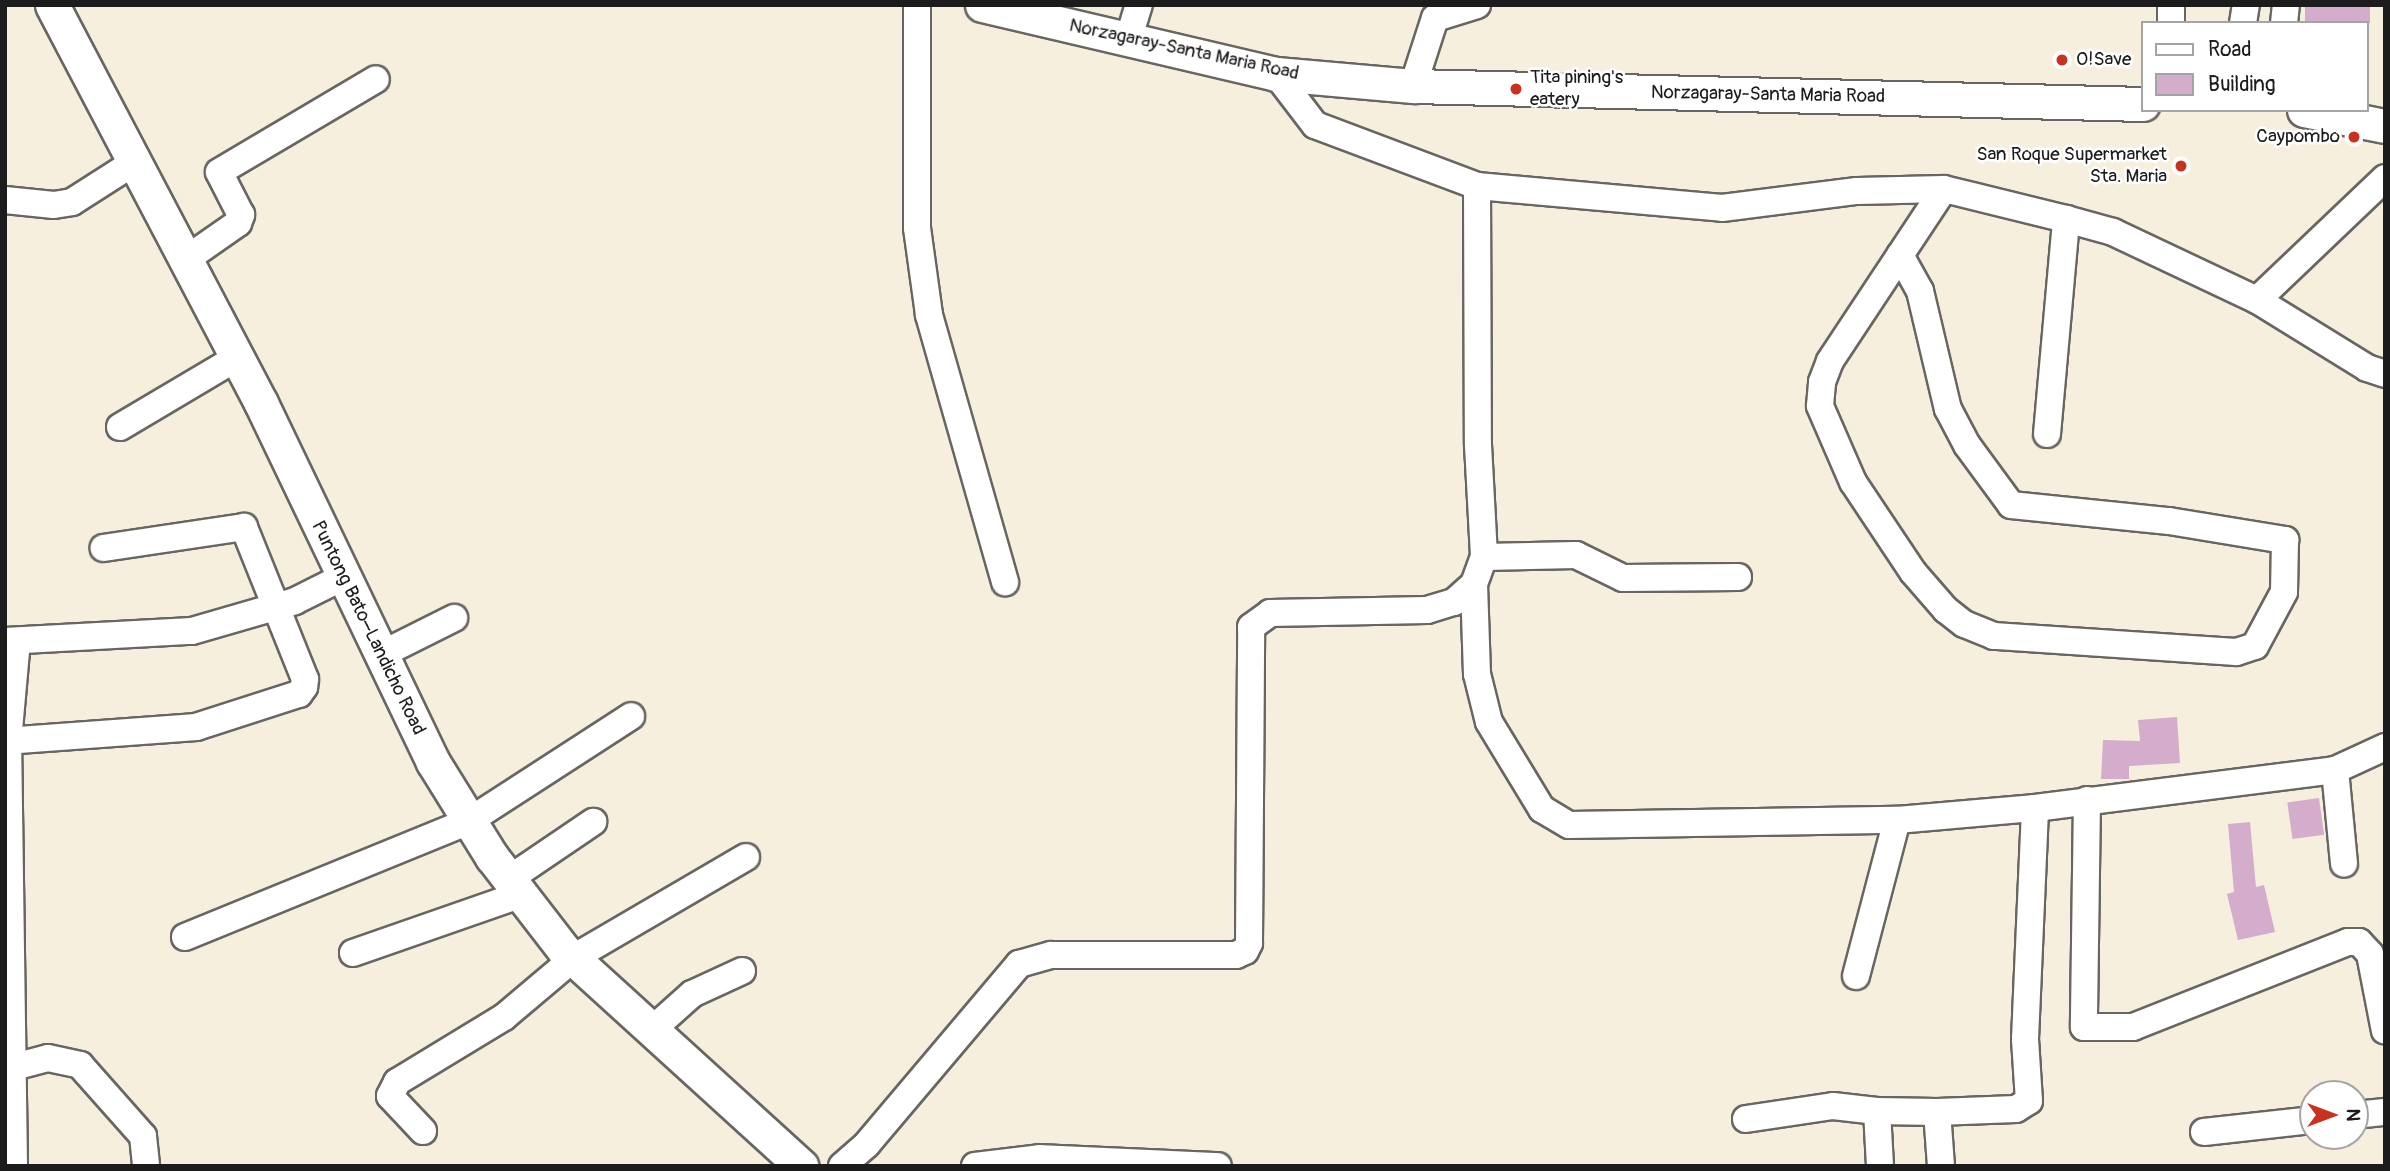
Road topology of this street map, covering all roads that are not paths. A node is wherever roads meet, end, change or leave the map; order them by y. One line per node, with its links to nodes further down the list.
1 (52, 5): 13 (main road, Puntong Bato–Landicho Road)
2 (917, 5): 30 (street)
3 (982, 5): 6 (main road, Norzagaray-Santa Maria Road)
4 (1139, 5): 6 (street)
5 (1477, 5): 9 (street)
6 (1129, 37): 7 (main road, Norzagaray-Santa Maria Road)
7 (1276, 74): 9 (main road, Norzagaray-Santa Maria Road); 15 (street)
8 (376, 79): 20 (street)
9 (1413, 86): 10 (main road, Norzagaray-Santa Maria Road)
10 (2142, 104)
11 (2314, 112): 12 (main road)
12 (2385, 127)
13 (134, 163): 17 (street); 20 (main road, Puntong Bato–Landicho Road)
14 (2385, 178): 21 (street)
15 (1477, 186): 16 (street); 27 (street)
16 (1944, 189): 18 (street); 19 (street)
17 (5, 200)
18 (2066, 219): 21 (street); 25 (street)
19 (1900, 255): 19 (street)
20 (185, 260): 22 (main road, Puntong Bato–Landicho Road)
21 (2257, 300): 23 (street)
22 (238, 357): 24 (street); 28 (main road, Puntong Bato–Landicho Road)
23 (2385, 374)
24 (120, 427)
25 (2047, 434)
26 (104, 548): 32 (street)
27 (1484, 557): 29 (street); 31 (street)
28 (343, 577): 32 (street); 35 (main road, Puntong Bato–Landicho Road)
29 (1738, 577)
30 (1005, 582)
31 (1474, 584): 42 (street); 65 (street)
32 (275, 608): 34 (street); 37 (street)
33 (454, 618): 35 (street)
34 (11, 641): 37 (street)
35 (380, 655): 43 (main road, Puntong Bato–Landicho Road)
36 (631, 716): 43 (street)
37 (7, 741): 55 (street)
38 (2385, 747): 39 (street)
39 (2335, 770): 40 (street); 46 (street)
40 (2087, 800): 41 (street); 54 (street)
41 (2035, 808): 42 (street); 57 (street)
42 (1897, 820): 52 (street)
43 (468, 821): 47 (main road, Puntong Bato–Landicho Road); 48 (street)
44 (593, 822): 47 (street)
45 (746, 857): 50 (street)
46 (2344, 864)
47 (514, 887): 49 (street); 50 (main road, Puntong Bato–Landicho Road)
48 (185, 937)
49 (353, 953)
50 (575, 957): 53 (main road, Puntong Bato–Landicho Road); 60 (street)
51 (743, 971): 53 (street)
52 (1856, 976)
53 (654, 1028): 64 (main road, Puntong Bato–Landicho Road)
54 (2385, 1031)
55 (14, 1067): 62 (street); 63 (street)
56 (1877, 1111): 57 (street); 58 (street); 68 (street)
57 (1937, 1112): 69 (street)
58 (1746, 1119)
59 (2299, 1122): 61 (street)
60 (423, 1131)
61 (2204, 1132)
62 (13, 1166)
63 (146, 1166)
64 (801, 1166)
65 (842, 1166)
66 (975, 1166): 67 (street)
67 (1218, 1166)
68 (1880, 1166)
69 (1941, 1166)

